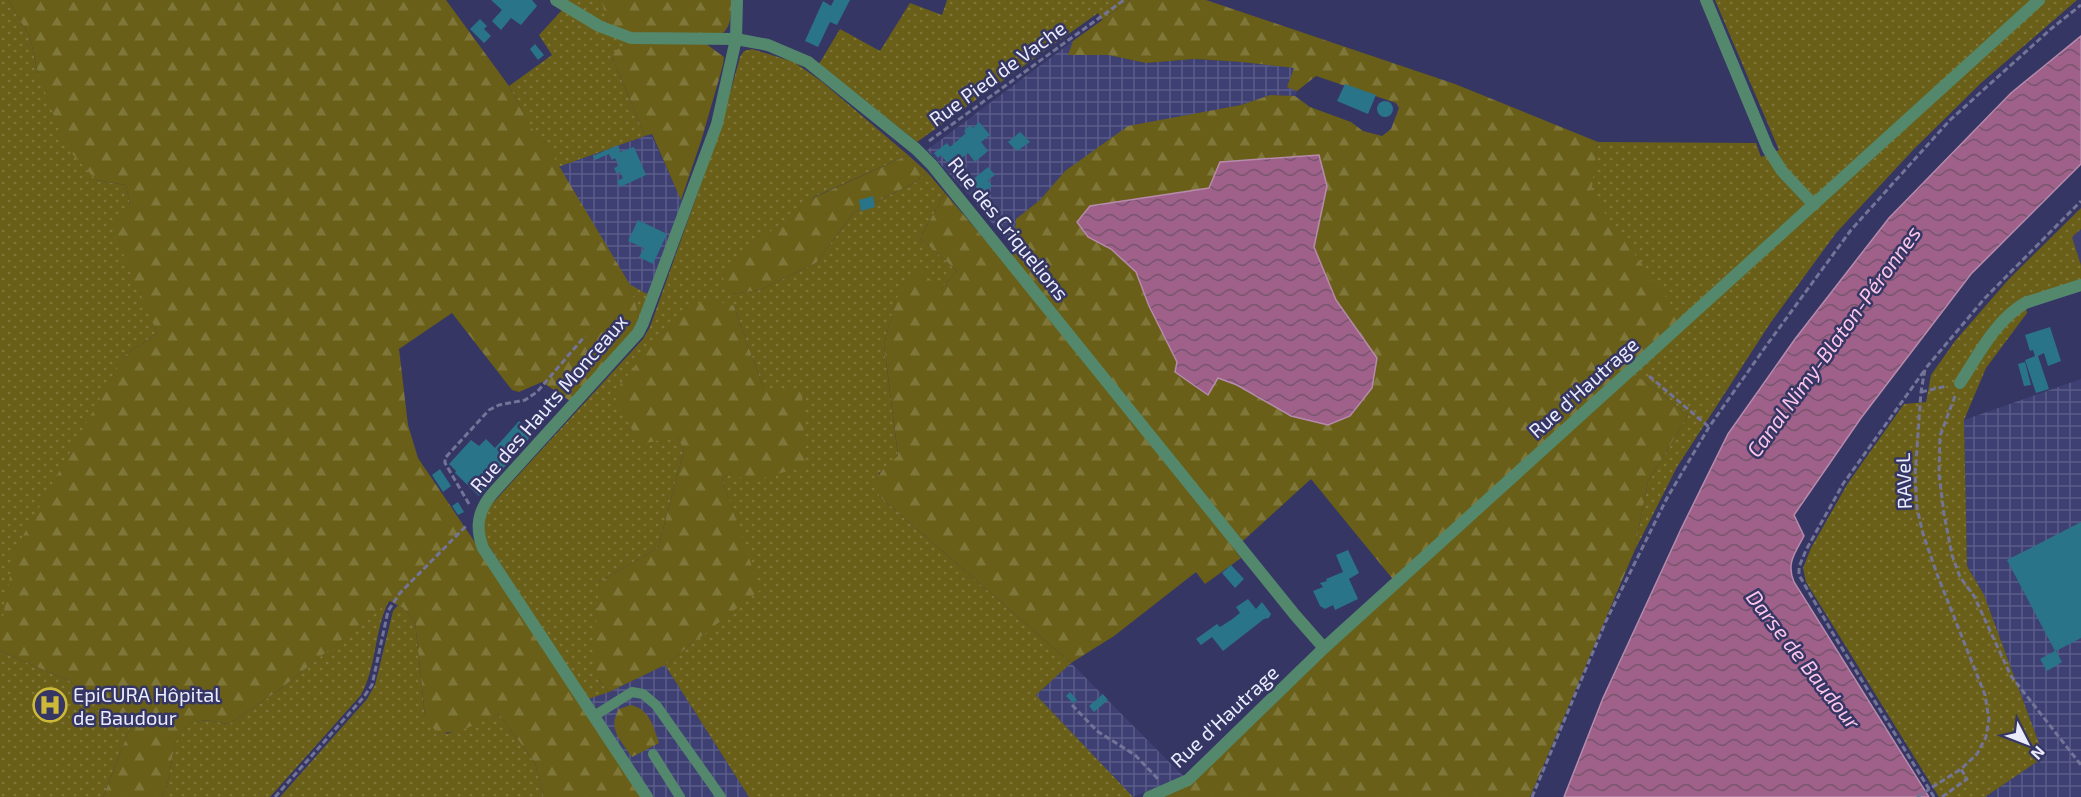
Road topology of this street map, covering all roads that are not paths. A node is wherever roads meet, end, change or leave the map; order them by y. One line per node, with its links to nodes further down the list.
1 (556, 0): 5 (street, Rue des Criquelions)
2 (737, 0): 5 (street, Rue des Hauts Monceaux)
3 (1706, 0): 6 (street)
4 (2039, 0): 6 (street, Rue d'Hautrage)
5 (736, 39): 9 (street, Rue des Criquelions); 10 (street, Rue des Hauts Monceaux)
6 (1814, 205): 9 (street, Rue d'Hautrage)
7 (2081, 285): 8 (street)
8 (1960, 383)
9 (1324, 648): 15 (street, Rue d'Hautrage)
10 (594, 716): 12 (street, Rue des Hauts Monceaux); 14 (lane)
11 (653, 754): 13 (lane)
12 (647, 797)
13 (680, 797)
14 (721, 797)
15 (1149, 797)

